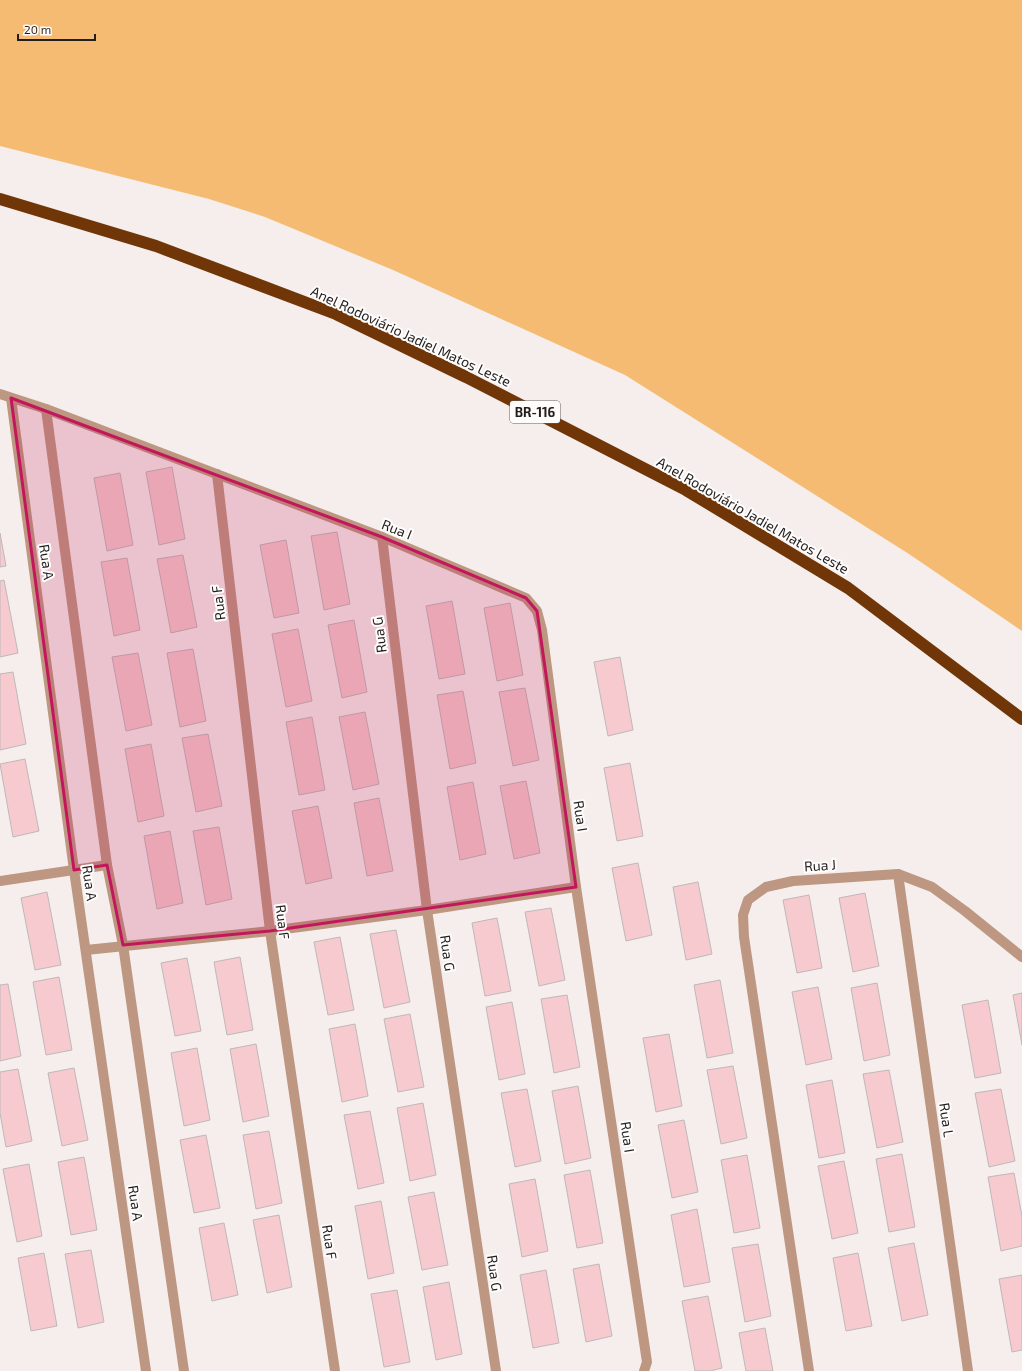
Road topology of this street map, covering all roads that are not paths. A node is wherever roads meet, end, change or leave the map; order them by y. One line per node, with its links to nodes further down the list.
1 (0, 199): 7 (highway, Anel Rodoviário Jadiel Matos Leste / BR-116)
2 (0, 394): 3 (street)
3 (11, 398): 4 (street); 9 (street, Rua A)
4 (46, 408): 5 (street); 8 (street, Rua A)
5 (218, 474): 6 (street, Rua I); 14 (street, Rua F)
6 (382, 537): 12 (street, Rua I); 13 (street, Rua G)
7 (1022, 719)
8 (107, 865): 9 (street); 15 (street, Rua A)
9 (74, 870): 11 (street); 16 (street, Rua A)
10 (898, 874): 17 (street); 23 (street, Rua J); 24 (street, Rua L)
11 (0, 881)
12 (576, 886): 13 (street); 22 (street, Rua I)
13 (427, 910): 14 (street); 21 (street, Rua G)
14 (270, 931): 15 (street); 20 (street, Rua F)
15 (123, 945): 16 (street); 19 (street, Rua A)
16 (86, 950): 18 (street, Rua A)
17 (1022, 957)
18 (146, 1371)
19 (184, 1371)
20 (335, 1371)
21 (496, 1371)
22 (644, 1371)
23 (809, 1371)
24 (968, 1371)

